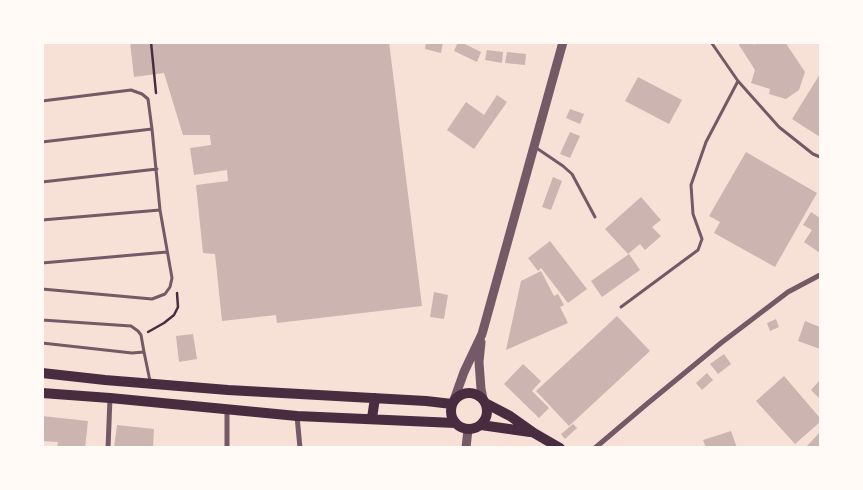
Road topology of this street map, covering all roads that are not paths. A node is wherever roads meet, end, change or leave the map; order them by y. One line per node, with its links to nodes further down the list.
1 (562, 42): 7 (street)
2 (711, 42): 3 (lane)
3 (738, 81): 8 (lane); 18 (lane)
4 (42, 101): 5 (lane)
5 (152, 129): 6 (lane); 9 (lane)
6 (42, 142)
7 (534, 147): 12 (lane); 20 (street)
8 (820, 157)
9 (156, 169): 10 (lane); 11 (lane)
10 (42, 182)
11 (160, 210): 13 (lane); 14 (lane)
12 (595, 217)
13 (42, 220)
14 (167, 252): 15 (lane); 17 (lane)
15 (42, 264)
16 (820, 275): 42 (street)
17 (42, 289)
18 (621, 307)
19 (42, 320): 22 (lane)
20 (482, 334): 28 (street); 29 (street)
21 (42, 343): 22 (lane)
22 (144, 352): 24 (lane)
23 (42, 373): 24 (main road)
24 (151, 384): 27 (main road)
25 (42, 393): 26 (main road)
26 (110, 398): 30 (main road); 37 (street)
27 (375, 398): 29 (main road); 32 (main road)
28 (484, 401): 29 (main road); 34 (main road); 36 (main road)
29 (453, 402): 33 (main road)
30 (227, 410): 31 (main road); 38 (street)
31 (297, 416): 32 (main road); 39 (street)
32 (372, 418): 33 (main road)
33 (455, 423): 35 (main road)
34 (481, 425): 35 (main road); 36 (main road)
35 (468, 429): 40 (street)
36 (534, 433): 41 (main road)
37 (108, 448)
38 (227, 448)
39 (300, 448)
40 (466, 448)
41 (560, 448)
42 (595, 448)

